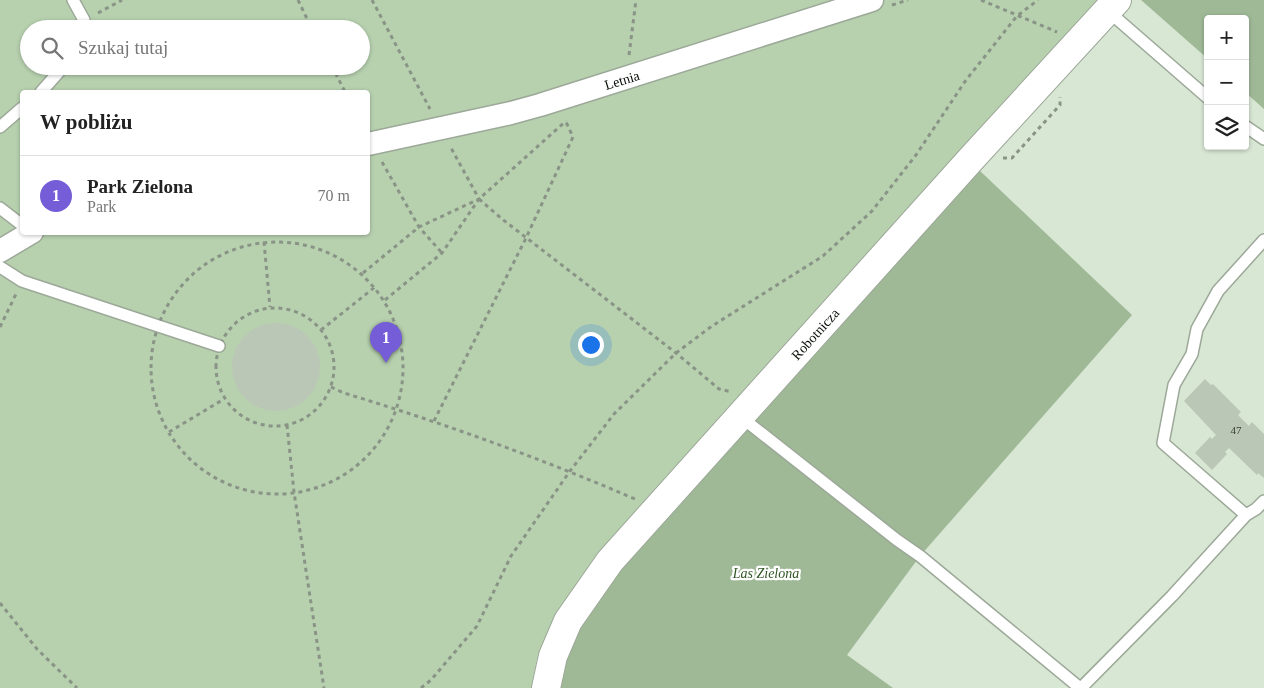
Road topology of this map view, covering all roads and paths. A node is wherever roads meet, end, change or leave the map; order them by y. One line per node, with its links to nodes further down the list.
1 (73, 0): 11 (lane)
2 (122, 0): 12 (path)
3 (298, 0): 13 (path)
4 (372, 0): 25 (path)
5 (636, 0): 17 (path)
6 (872, 0): 17 (street, Letnia)
7 (981, 0): 10 (path)
8 (1038, 0): 10 (path)
9 (1113, 5): 14 (street, Robotnicza); 21 (lane)
10 (1017, 16): 14 (path); 49 (path)
11 (81, 20)
12 (90, 20)
13 (308, 20)
14 (1081, 41): 53 (street, Robotnicza)
15 (56, 75): 18 (lane)
16 (337, 75): 19 (path)
17 (630, 78): 20 (street, Letnia)
18 (43, 90)
19 (345, 90)
20 (579, 94): 23 (path); 25 (street, Letnia)
21 (1204, 94)
22 (20, 110): 24 (lane)
23 (566, 122): 29 (path); 34 (path)
24 (0, 127)
25 (440, 129): 28 (street, Letnia); 29 (path)
26 (1249, 129): 27 (lane)
27 (1264, 139)
28 (370, 144): 32 (path)
29 (479, 199): 32 (path); 34 (path); 38 (path)
30 (0, 208): 31 (lane)
31 (20, 223)
32 (419, 228): 38 (path); 40 (path)
33 (27, 235): 37 (street)
34 (526, 238): 49 (path); 54 (path)
35 (1264, 240): 61 (lane)
36 (264, 242): 40 (path); 44 (path); 45 (path)
37 (0, 251)
38 (442, 253): 43 (path)
39 (0, 267): 41 (lane)
40 (363, 274): 42 (path)
41 (22, 281): 45 (lane); 46 (path)
42 (375, 287): 43 (path); 47 (path)
43 (384, 300): 52 (path)
44 (270, 307): 47 (path); 48 (path)
45 (158, 326): 48 (lane); 56 (path)
46 (0, 327)
47 (321, 330): 50 (path)
48 (219, 346): 51 (path)
49 (676, 353): 53 (path); 57 (path)
50 (331, 387): 52 (path); 55 (path)
51 (224, 399): 55 (path); 56 (path)
52 (396, 408): 54 (path); 58 (path)
53 (746, 411): 60 (street, Robotnicza); 67 (lane)
54 (434, 421): 57 (path)
55 (287, 425): 58 (path)
56 (169, 432): 58 (path)
57 (570, 471): 60 (path); 65 (path)
58 (294, 492): 64 (path)
59 (1264, 502): 61 (lane)
60 (658, 509): 66 (street, Robotnicza)
61 (1246, 515): 67 (lane)
62 (0, 603): 63 (path)
63 (76, 688)
64 (324, 688)
65 (421, 688)
66 (546, 688)
67 (1080, 688)

